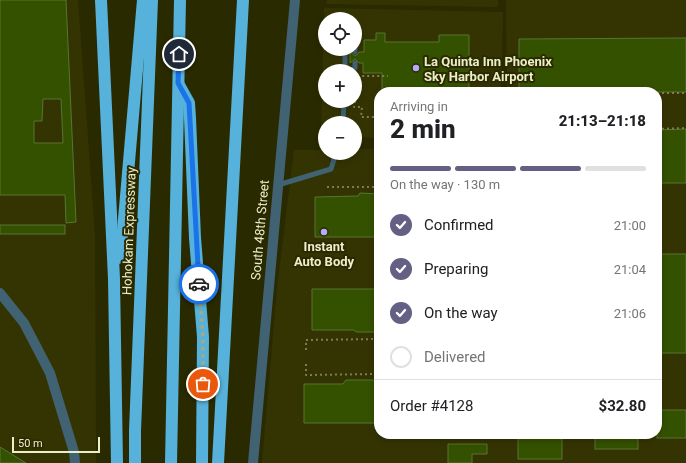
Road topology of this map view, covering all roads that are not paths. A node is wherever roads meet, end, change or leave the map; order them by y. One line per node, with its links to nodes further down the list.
1 (101, 0): 10 (highway)
2 (143, 0): 10 (highway)
3 (152, 0): 14 (highway, Hohokam Expressway)
4 (180, 0): 7 (highway)
5 (243, 0): 17 (highway, South 48th Street)
6 (295, 0): 9 (street, South 48th Street)
7 (178, 83): 15 (highway); 16 (highway)
8 (334, 160): 9 (lane)
9 (278, 186): 18 (street, South 48th Street)
10 (114, 279): 13 (highway)
11 (0, 293): 12 (street)
12 (74, 463)
13 (117, 463)
14 (134, 463)
15 (171, 463)
16 (202, 463)
17 (218, 463)
18 (253, 463)

